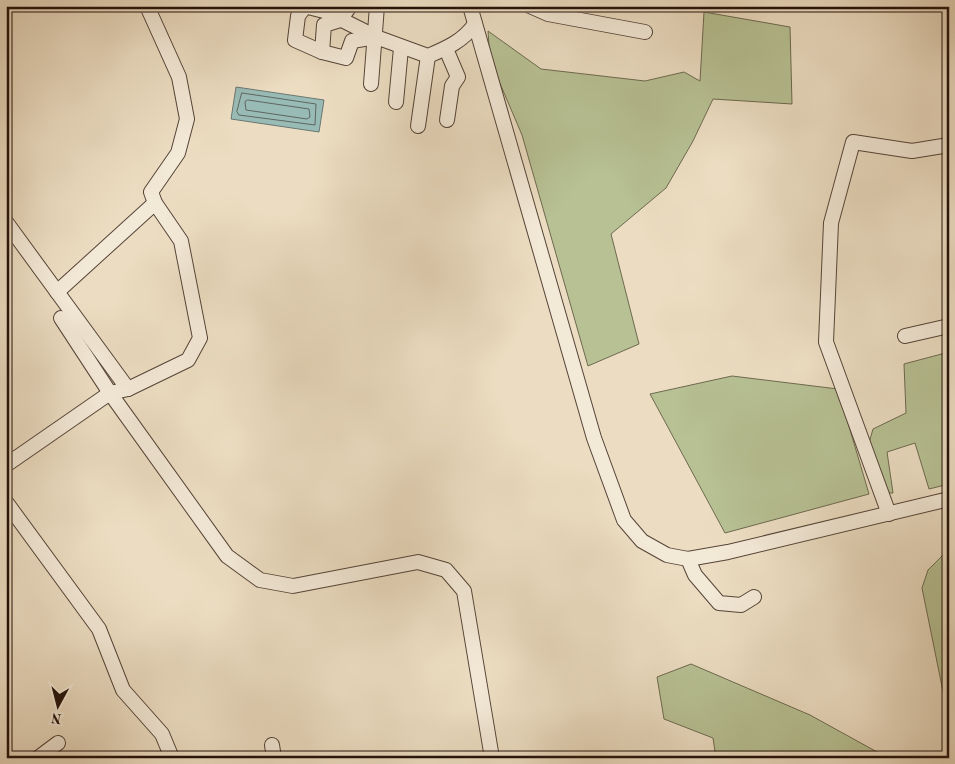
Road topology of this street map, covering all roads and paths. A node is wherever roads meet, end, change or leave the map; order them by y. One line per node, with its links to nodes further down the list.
1 (147, 6): 21 (lane)
2 (350, 6): 8 (lane)
3 (377, 6): 11 (lane)
4 (470, 6): 9 (lane)
5 (530, 6): 10 (lane)
6 (304, 7): 7 (lane); 14 (lane)
7 (324, 8): 8 (lane)
8 (340, 20): 11 (lane); 14 (lane)
9 (475, 24): 13 (lane); 33 (lane)
10 (645, 32)
11 (376, 37): 12 (lane); 14 (lane); 16 (lane)
12 (401, 48): 15 (lane); 17 (lane)
13 (446, 49): 15 (lane); 18 (lane)
14 (322, 52)
15 (428, 56): 19 (lane)
16 (371, 84)
17 (396, 102)
18 (448, 120)
19 (418, 126)
20 (949, 144): 32 (lane)
21 (155, 203): 23 (lane); 27 (lane)
22 (6, 222): 23 (lane)
23 (57, 292): 27 (lane)
24 (61, 318): 28 (lane)
25 (949, 326): 26 (lane)
26 (905, 336)
27 (128, 389): 28 (lane)
28 (110, 393): 29 (lane); 38 (lane)
29 (6, 464)
30 (949, 499): 32 (lane)
31 (6, 502): 37 (lane)
32 (889, 514): 33 (lane)
33 (688, 559): 34 (lane)
34 (754, 597)
35 (58, 743): 36 (lane)
36 (38, 758)
37 (172, 758)
38 (492, 758)

